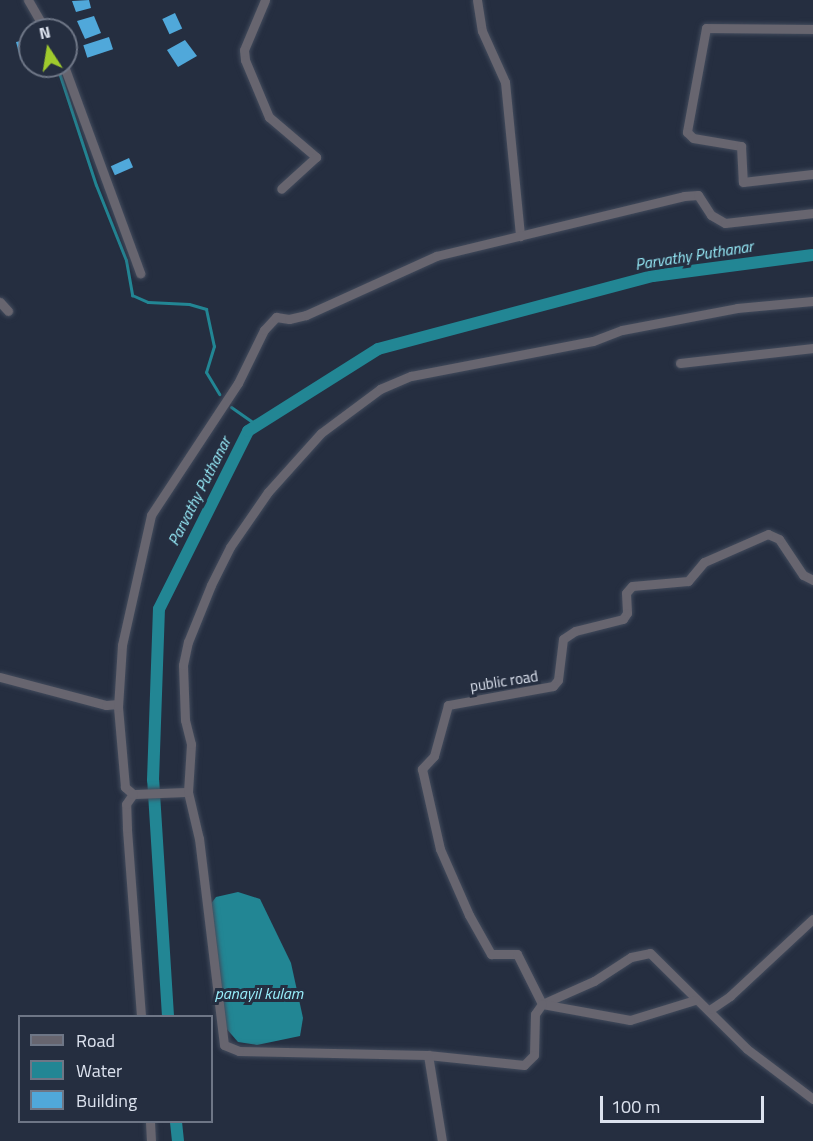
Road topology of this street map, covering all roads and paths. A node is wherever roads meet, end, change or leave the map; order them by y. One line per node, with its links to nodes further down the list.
1 (27, 0): 4 (street)
2 (265, 0): 8 (street)
3 (477, 0): 10 (street)
4 (38, 18)
5 (813, 29): 7 (street)
6 (68, 78): 11 (street)
7 (813, 174)
8 (281, 189)
9 (813, 213): 10 (street)
10 (520, 236): 19 (street)
11 (140, 273)
12 (813, 301): 20 (street)
13 (0, 302): 14 (street)
14 (8, 311)
15 (813, 348): 16 (street)
16 (680, 363)
17 (813, 580): 24 (street, public road)
18 (0, 677): 19 (street)
19 (118, 704): 21 (street)
20 (183, 792): 21 (street); 27 (street)
21 (133, 794): 26 (street)
22 (813, 919): 25 (street)
23 (695, 1000): 24 (street); 24 (street); 25 (street)
24 (542, 1004): 27 (street)
25 (711, 1009): 28 (street)
26 (141, 1015)
27 (428, 1055): 31 (street)
28 (813, 1100)
29 (150, 1123): 30 (street)
30 (151, 1141)
31 (442, 1141)

